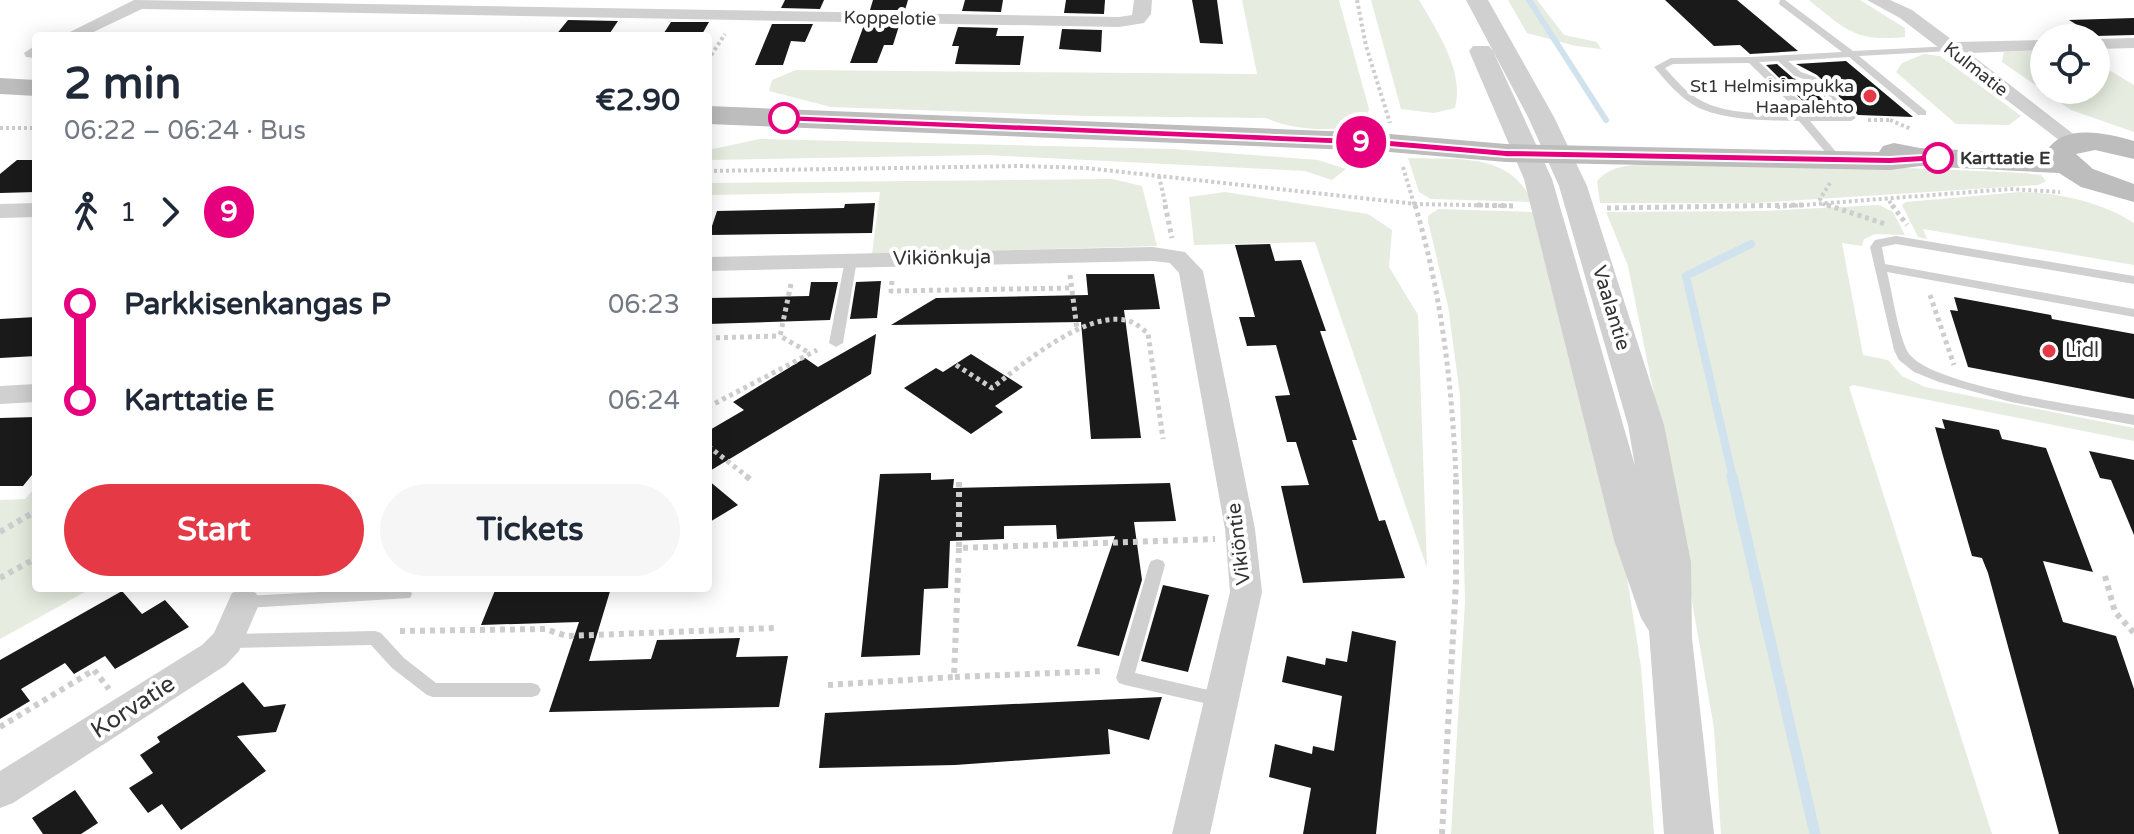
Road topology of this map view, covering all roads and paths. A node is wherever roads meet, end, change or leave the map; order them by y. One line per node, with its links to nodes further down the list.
1 (1143, 0): 6 (street, Koppelotie)
2 (1357, 0): 25 (path)
3 (1460, 0): 26 (street, Vaalantie)
4 (1477, 0): 26 (street, Vaalantie)
5 (1876, 0): 12 (street, Kulmatie)
6 (144, 2): 8 (street)
7 (1782, 2): 13 (lane)
8 (80, 32)
9 (2134, 43): 10 (street)
10 (2110, 44)
11 (2030, 45): 12 (street)
12 (1949, 48): 13 (lane); 29 (street, Kulmatie)
13 (1851, 54): 14 (lane); 18 (lane)
14 (1780, 58): 15 (lane); 21 (lane)
15 (1751, 60): 20 (lane); 20 (lane)
16 (0, 86): 17 (main road)
17 (32, 88)
18 (1922, 113)
19 (712, 115): 25 (main road)
20 (1800, 116): 21 (lane); 28 (lane)
21 (1851, 118): 22 (path)
22 (1907, 120)
23 (0, 128): 24 (path)
24 (32, 128)
25 (1390, 144): 26 (main road); 33 (path)
26 (1540, 146): 28 (main road); 86 (street, Vaalantie)
27 (2134, 150): 29 (main road)
28 (1830, 152): 29 (main road)
29 (2069, 166): 32 (main road); 34 (path)
30 (712, 171): 31 (path)
31 (1159, 176): 33 (path); 41 (path)
32 (2134, 193)
33 (1416, 204): 35 (path); 85 (path)
34 (1823, 204): 36 (path); 39 (path)
35 (1519, 206)
36 (1605, 208)
37 (32, 210): 38 (street)
38 (0, 211)
39 (1890, 226)
40 (1068, 256): 41 (street, Vikiönkuja); 42 (street, Vikiönkuja); 48 (path)
41 (1177, 257): 65 (street, Vikiöntie)
42 (895, 259): 43 (street, Vikiönkuja); 48 (path)
43 (851, 260): 44 (street, Vikiönkuja); 53 (lane)
44 (796, 262): 45 (street, Vikiönkuja); 51 (path)
45 (712, 264)
46 (1880, 267): 47 (lane); 49 (lane); 58 (lane)
47 (2134, 280)
48 (1072, 288): 50 (path)
49 (2134, 313)
50 (1077, 329): 54 (path); 59 (path)
51 (780, 336): 52 (path); 57 (path)
52 (712, 338)
53 (836, 343)
54 (956, 365)
55 (32, 393): 56 (street)
56 (0, 395)
57 (712, 405)
58 (2134, 420)
59 (1163, 439)
60 (712, 449): 61 (path)
61 (752, 481)
62 (959, 482): 66 (path)
63 (32, 513): 64 (path)
64 (0, 532)
65 (1240, 538): 66 (path); 80 (street, Vikiöntie)
66 (959, 548): 76 (path)
67 (32, 560): 70 (path)
68 (1157, 565): 77 (lane)
69 (2105, 576): 74 (path)
70 (0, 578)
71 (404, 594): 72 (lane); 73 (path)
72 (244, 602): 75 (street, Korvatie)
73 (774, 628)
74 (2134, 633)
75 (227, 641): 79 (lane); 81 (street, Korvatie)
76 (954, 677): 77 (path); 78 (path)
77 (1125, 678): 80 (lane)
78 (828, 685)
79 (532, 690)
80 (1221, 700): 84 (street, Vikiöntie)
81 (126, 712): 82 (path); 83 (street, Korvatie)
82 (0, 727)
83 (0, 791)
84 (1191, 834)
85 (1442, 834)
86 (1689, 834)

